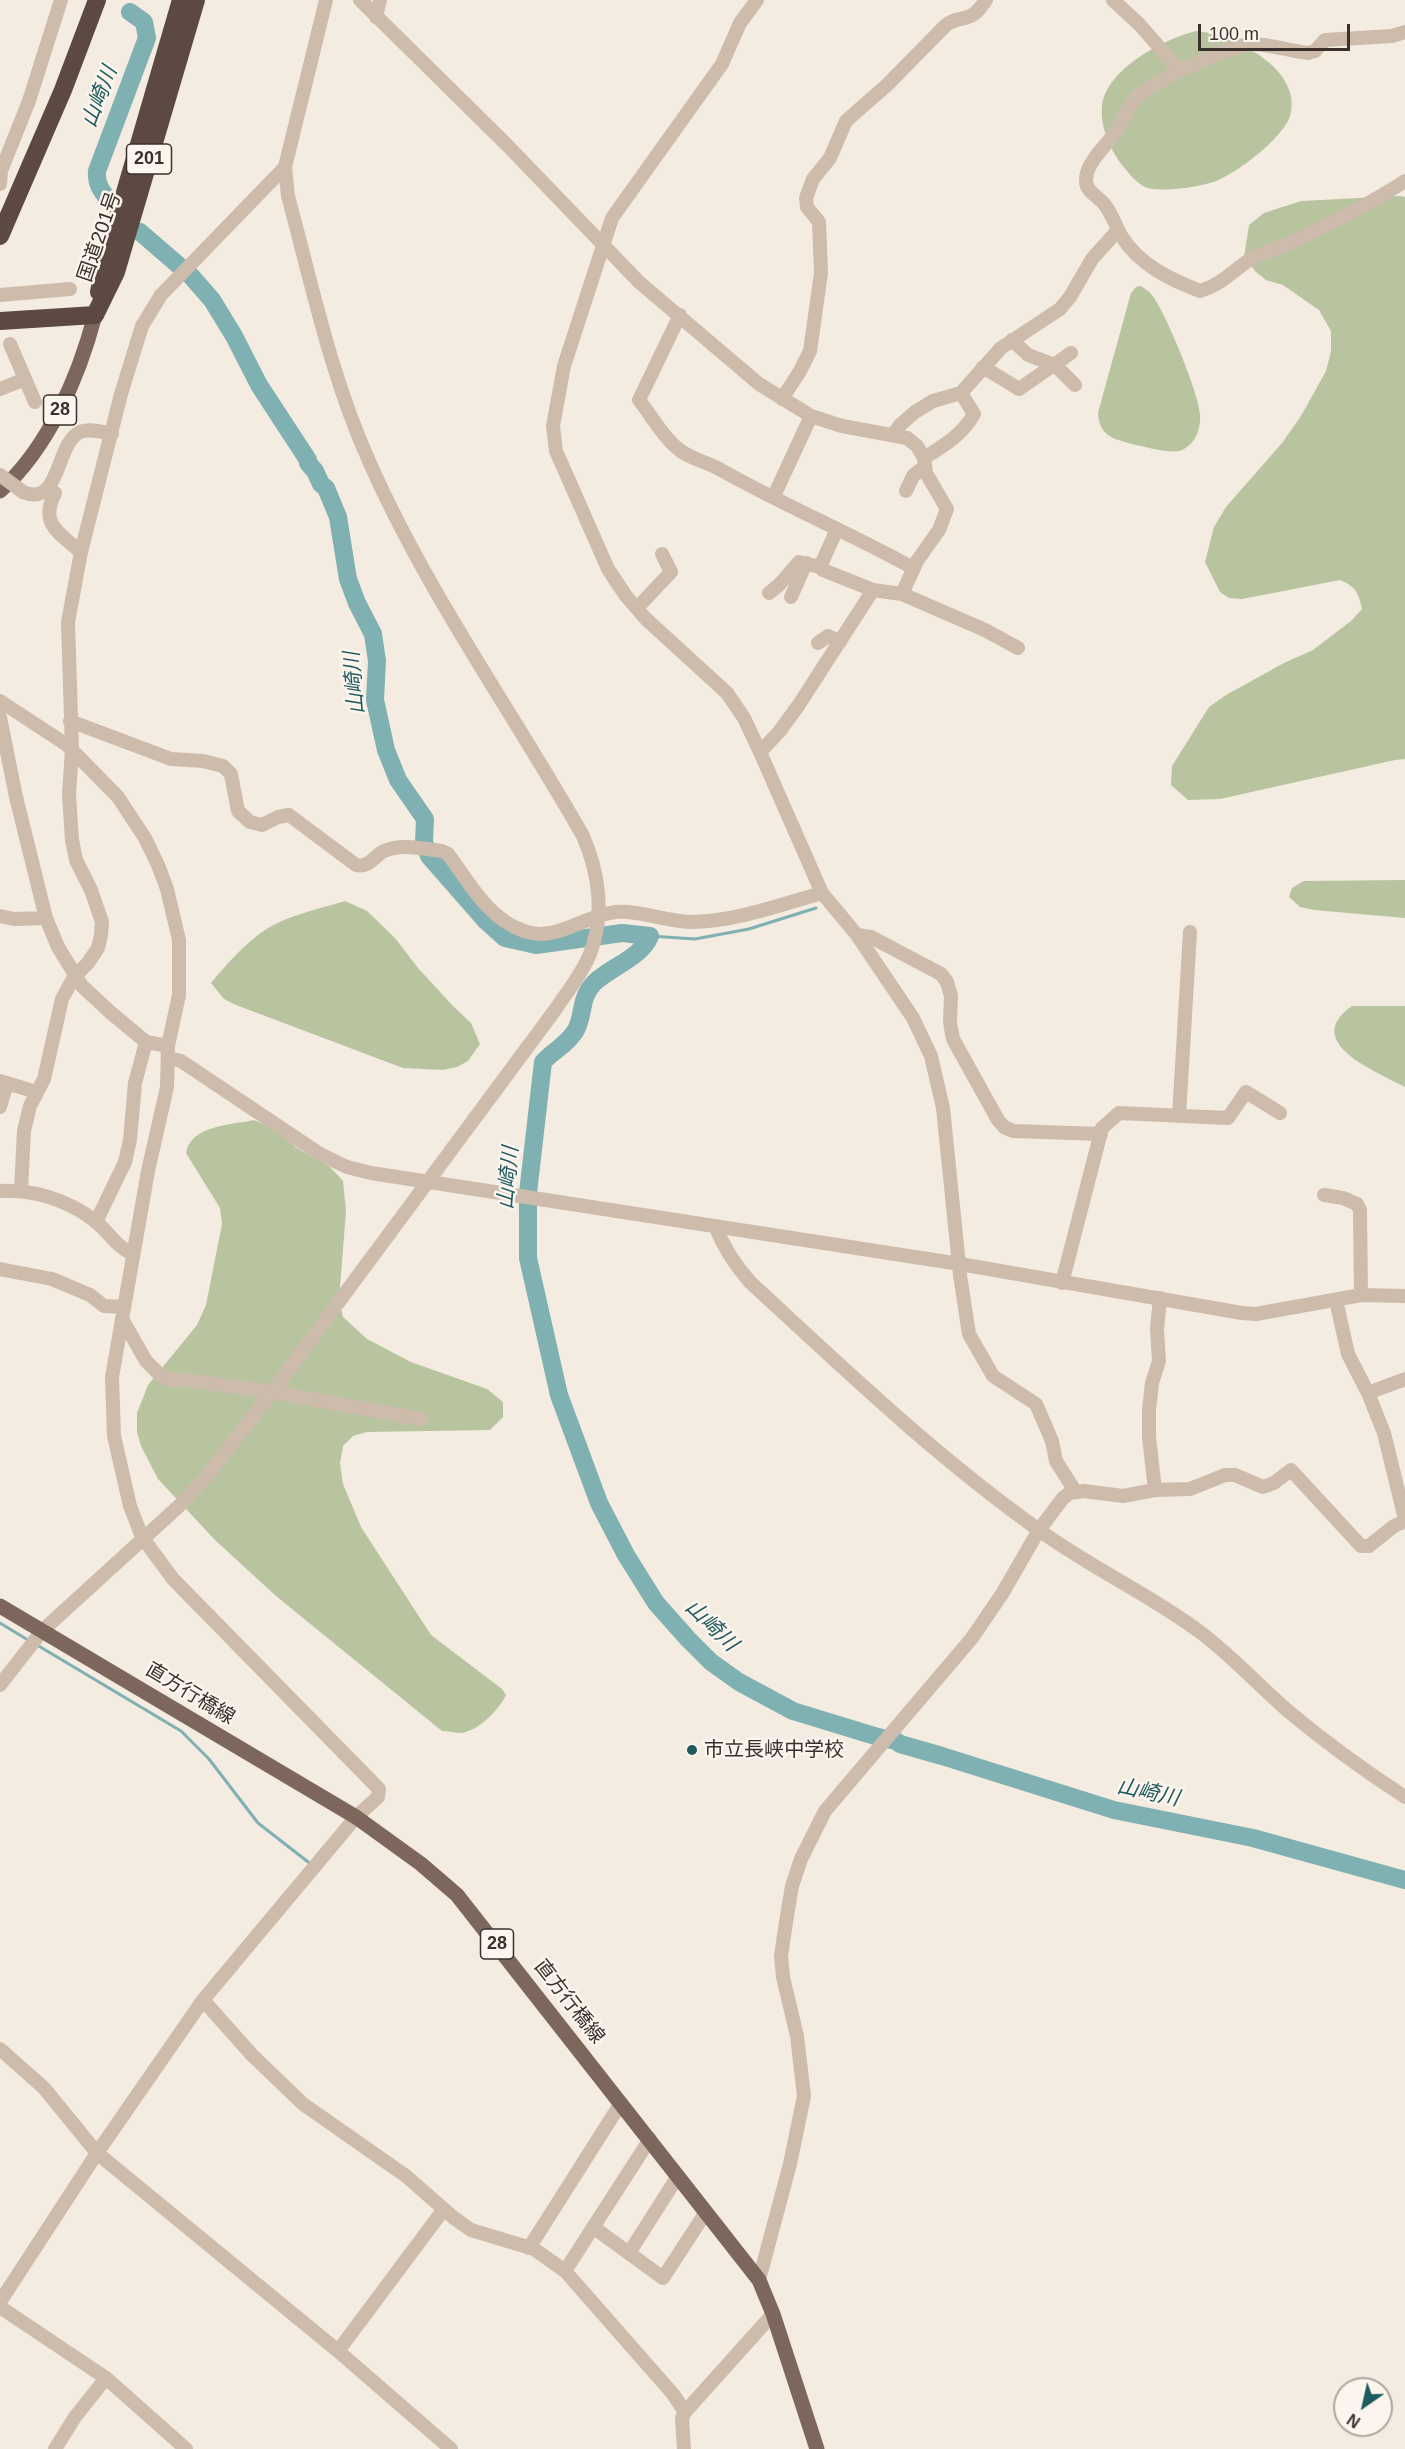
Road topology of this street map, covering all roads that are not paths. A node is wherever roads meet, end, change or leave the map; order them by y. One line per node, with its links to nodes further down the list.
1 (61, 0): 16 (street)
2 (97, 0): 18 (highway)
3 (181, 0): 22 (highway, 国道201号 / 201)
4 (196, 0): 22 (highway, 国道201号 / 201)
5 (326, 0): 14 (street)
6 (360, 0): 11 (street)
7 (380, 0): 11 (street)
8 (757, 0): 19 (street)
9 (986, 0): 34 (street)
10 (1113, 0): 13 (street)
11 (376, 17): 19 (street)
12 (1405, 32): 13 (street)
13 (1179, 70): 17 (street)
14 (285, 167): 37 (street); 66 (street)
15 (1405, 182): 17 (street)
16 (0, 184)
17 (1118, 230): 25 (street)
18 (0, 236)
19 (602, 246): 23 (street); 54 (street)
20 (70, 289): 21 (street)
21 (0, 295)
22 (95, 315): 24 (highway); 41 (main road, 28)
23 (680, 315): 34 (street); 44 (street)
24 (0, 321)
25 (1012, 340): 28 (street); 29 (street)
26 (10, 344): 30 (street)
27 (1071, 353): 28 (street)
28 (1055, 365): 29 (street); 31 (street)
29 (983, 367): 33 (street)
30 (25, 379): 32 (street); 35 (street)
31 (1075, 385)
32 (0, 389)
33 (961, 393): 38 (street); 39 (street)
34 (782, 399): 36 (street)
35 (35, 402)
36 (811, 416): 38 (street); 44 (street)
37 (112, 434): 40 (street, bridge); 46 (street)
38 (893, 435): 39 (street)
39 (925, 462): 42 (street); 49 (street)
40 (0, 475)
41 (0, 491)
42 (906, 491)
43 (55, 493): 46 (street)
44 (774, 496): 45 (street)
45 (837, 529): 48 (street); 49 (street)
46 (81, 552): 60 (street)
47 (662, 554): 54 (street)
48 (813, 565): 50 (street); 51 (street); 53 (street)
49 (913, 568): 52 (street)
50 (873, 590): 52 (street); 55 (street)
51 (769, 593)
52 (902, 594): 57 (street)
53 (791, 597)
54 (637, 608): 62 (street)
55 (840, 642): 56 (street); 62 (street)
56 (818, 643)
57 (1018, 648)
58 (0, 704): 61 (street)
59 (0, 717): 65 (street)
60 (70, 721): 61 (street); 66 (street)
61 (72, 749): 69 (street); 71 (street)
62 (760, 752): 63 (street)
63 (822, 893): 66 (street); 68 (street)
64 (0, 916): 65 (street)
65 (46, 918): 69 (street)
66 (598, 918): 78 (street)
67 (1190, 932): 76 (street)
68 (857, 936): 77 (street); 85 (street)
69 (74, 976): 70 (street); 73 (street)
70 (146, 1042): 71 (street); 82 (street)
71 (168, 1052): 78 (street); 84 (street)
72 (3, 1082): 73 (street); 74 (street)
73 (36, 1092): 79 (street)
74 (0, 1107)
75 (1280, 1113): 76 (street)
76 (1179, 1116): 77 (street)
77 (1101, 1134): 87 (street)
78 (428, 1182): 83 (street); 94 (street)
79 (21, 1190): 80 (street); 82 (street)
80 (0, 1191)
81 (1324, 1195): 88 (street)
82 (96, 1222): 84 (street)
83 (715, 1226): 85 (street); 100 (street)
84 (134, 1254): 92 (street)
85 (960, 1264): 87 (street); 98 (street)
86 (0, 1269): 92 (street)
87 (1062, 1282): 90 (street)
88 (1361, 1295): 89 (street); 91 (street)
89 (1405, 1296)
90 (1160, 1298): 91 (street); 97 (street)
91 (1336, 1300): 95 (street)
92 (123, 1313): 94 (street); 101 (street)
93 (1405, 1379): 95 (street)
94 (272, 1392): 96 (street); 101 (street)
95 (1368, 1393): 99 (street)
96 (420, 1419)
97 (1155, 1490): 98 (street); 99 (street)
98 (1076, 1491): 100 (street)
99 (1405, 1520)
100 (1039, 1530): 105 (street); 119 (street)
101 (142, 1538): 103 (street); 106 (street)
102 (0, 1606): 103 (main road, 直方行橋線 / 28)
103 (42, 1631): 104 (street); 106 (main road, 直方行橋線 / 28)
104 (0, 1685)
105 (1405, 1797)
106 (356, 1817): 107 (street); 109 (main road, 直方行橋線 / 28)
107 (204, 2000): 111 (street); 113 (street)
108 (0, 2049): 111 (street)
109 (621, 2103): 110 (main road, 直方行橋線 / 28); 116 (street)
110 (650, 2139): 112 (main road, 直方行橋線 / 28); 115 (street)
111 (97, 2153): 120 (street); 123 (street)
112 (678, 2176): 114 (main road, 直方行橋線 / 28); 117 (street)
113 (444, 2209): 116 (street); 123 (street)
114 (706, 2212): 117 (street); 119 (main road, 直方行橋線 / 28)
115 (593, 2227): 117 (street); 118 (street)
116 (529, 2248): 118 (street)
117 (629, 2253)
118 (565, 2271): 125 (street)
119 (759, 2280): 122 (main road, 直方行橋線 / 28)
120 (0, 2302)
121 (0, 2307): 124 (street)
122 (773, 2314): 125 (street); 130 (main road, 直方行橋線 / 28)
123 (338, 2351): 128 (street)
124 (106, 2378): 126 (street); 127 (street)
125 (685, 2412): 129 (street)
126 (55, 2449)
127 (186, 2449)
128 (451, 2449)
129 (684, 2449)
130 (817, 2449)

